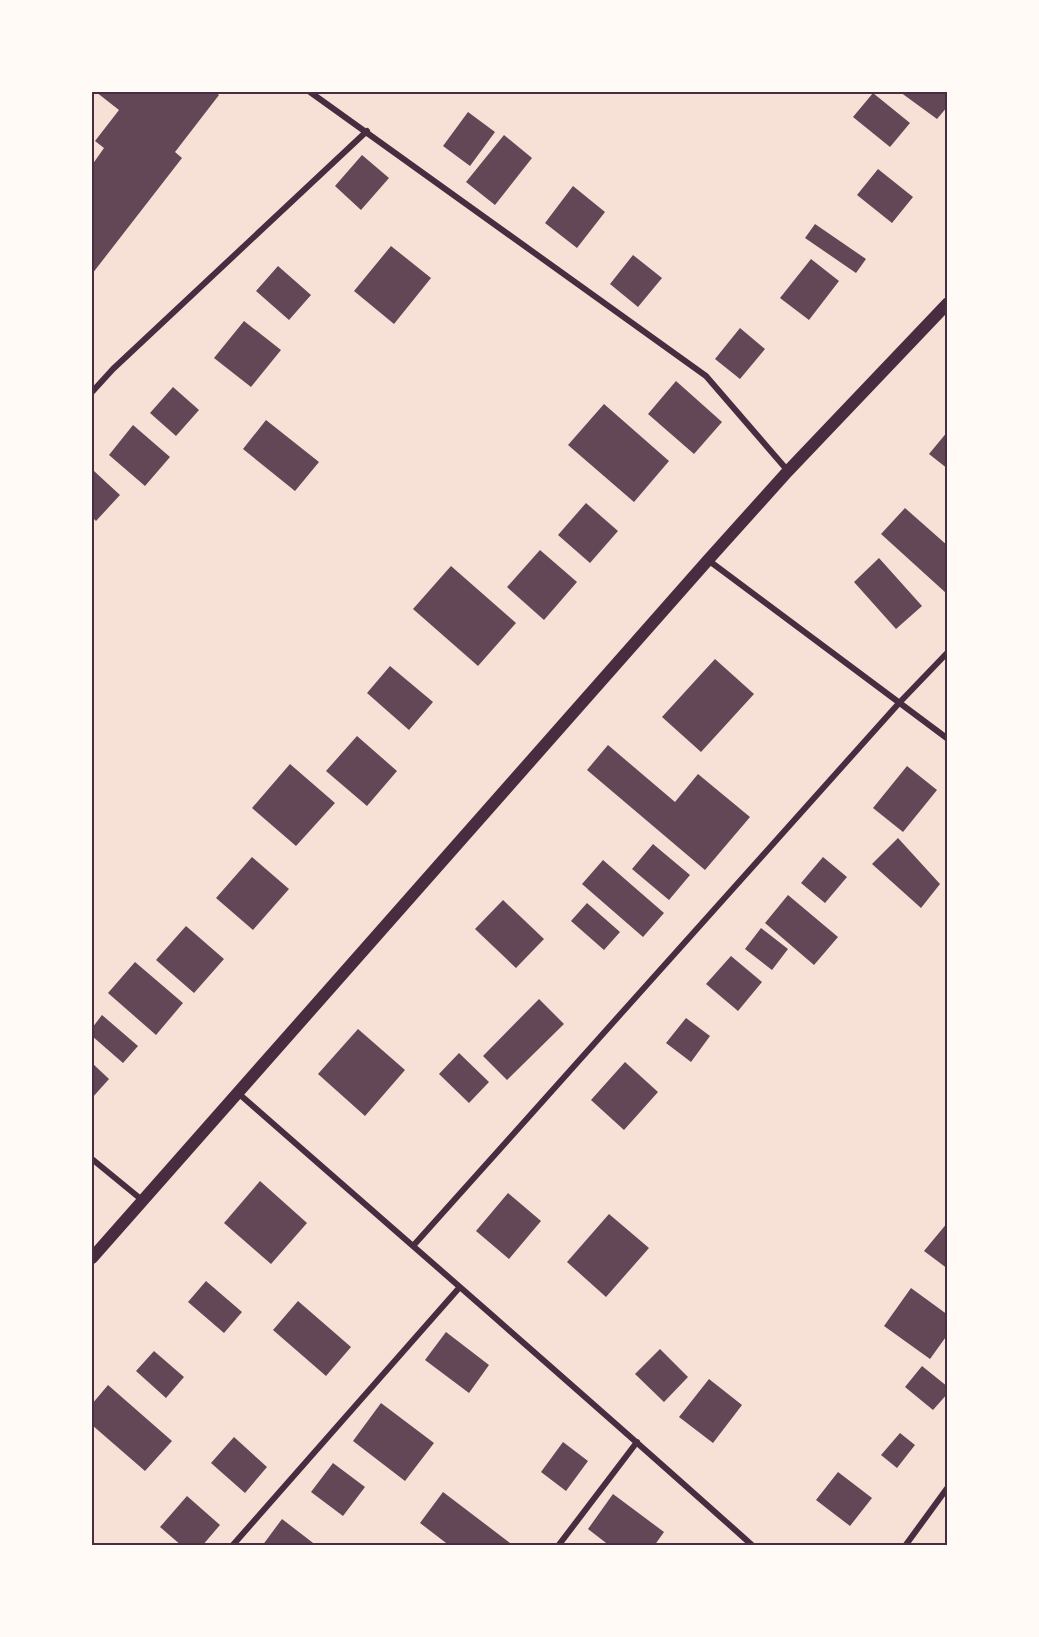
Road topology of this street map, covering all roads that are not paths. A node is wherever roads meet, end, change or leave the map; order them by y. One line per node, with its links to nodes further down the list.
1 (310, 92): 2 (street)
2 (367, 131): 4 (street); 5 (street)
3 (948, 303): 5 (main road)
4 (92, 392)
5 (788, 471): 6 (main road)
6 (708, 560): 8 (street); 10 (main road)
7 (948, 652): 8 (street)
8 (900, 702): 9 (street); 13 (street)
9 (948, 739)
10 (238, 1093): 12 (main road); 13 (street)
11 (92, 1159): 12 (street)
12 (143, 1200): 14 (main road)
13 (413, 1246): 15 (street)
14 (92, 1258)
15 (459, 1288): 16 (street); 18 (street)
16 (637, 1442): 19 (street); 20 (street)
17 (948, 1487): 21 (street)
18 (232, 1545)
19 (558, 1545)
20 (753, 1545)
21 (905, 1545)

